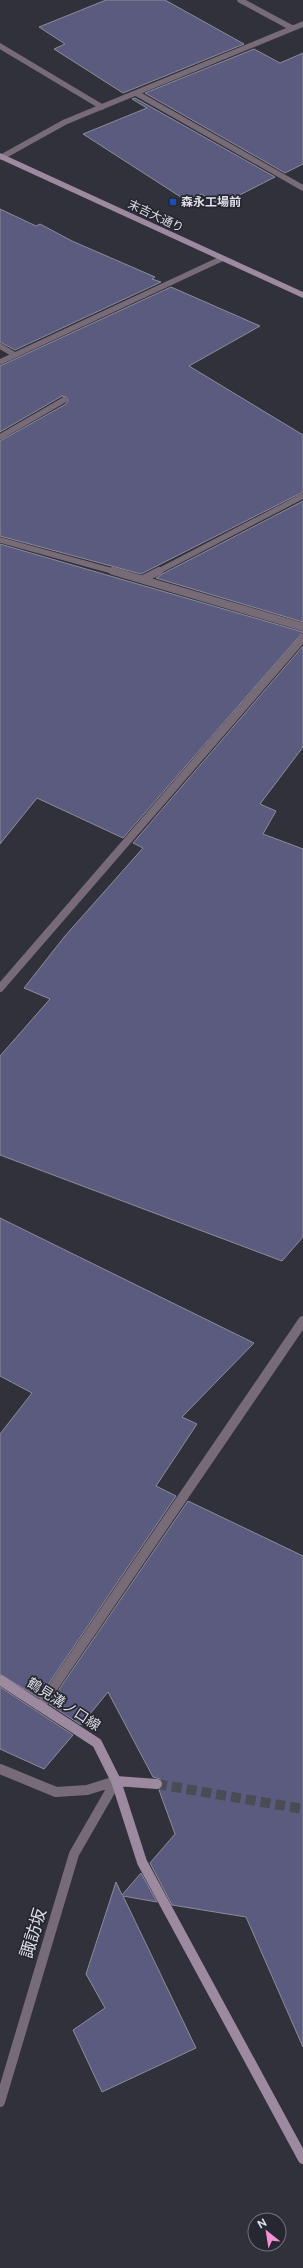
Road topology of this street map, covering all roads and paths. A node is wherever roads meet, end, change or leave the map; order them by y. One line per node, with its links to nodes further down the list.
1 (240, 0): 3 (street)
2 (303, 24): 3 (street)
3 (292, 28): 5 (street)
4 (0, 46): 6 (street)
5 (136, 93): 6 (street); 8 (street)
6 (102, 107): 7 (street)
7 (1, 156): 9 (street, 末吉大通り)
8 (303, 188)
9 (222, 259): 10 (street, 末吉大通り); 12 (street)
10 (303, 295)
11 (0, 346): 12 (street)
12 (15, 355): 13 (street)
13 (0, 362)
14 (64, 400): 15 (street)
15 (0, 437)
16 (303, 496): 18 (street)
17 (0, 540): 18 (street)
18 (143, 580): 19 (street)
19 (303, 627)
20 (303, 638): 21 (street)
21 (0, 988)
22 (303, 1321): 24 (street)
23 (0, 1680): 24 (street, 鶴見溝ノ口線)
24 (41, 1705): 26 (street, 鶴見溝ノ口線)
25 (0, 1769): 26 (street)
26 (116, 1781): 27 (street); 28 (street, 諏訪坂); 29 (street, 鶴見溝ノ口線)
27 (157, 1784)
28 (0, 2102)
29 (303, 2159)

